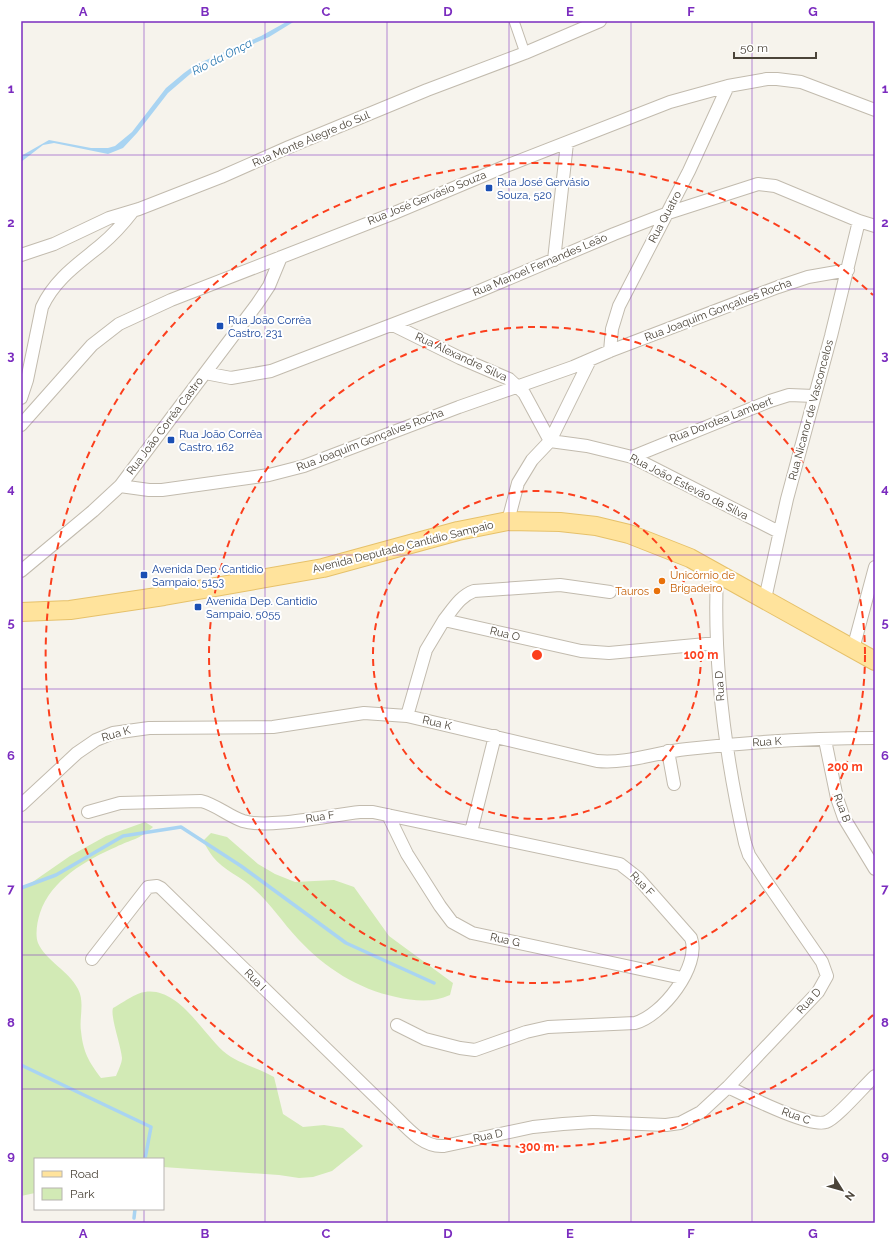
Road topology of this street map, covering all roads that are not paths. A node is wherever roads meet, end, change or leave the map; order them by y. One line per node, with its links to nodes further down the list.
1 (514, 21): 3 (street)
2 (600, 21): 3 (street, Rua Monte Alegre do Sul)
3 (525, 53): 7 (street, Rua Monte Alegre do Sul)
4 (728, 86): 5 (street, Rua José Gervásio Souza); 6 (street, Rua José Gervásio Souza); 8 (street, Rua Quatro)
5 (875, 110)
6 (567, 143): 12 (street, Rua José Gervásio Souza); 13 (street)
7 (133, 211): 11 (street, Rua Monte Alegre do Sul); 21 (street)
8 (668, 214): 9 (street, Rua Manoel Fernandes Leão); 13 (street, Rua Manoel Fernandes Leão); 16 (street, Rua Quatro)
9 (859, 221): 10 (street, Rua Manoel Fernandes Leão); 14 (street, Rua Nicanor de Vasconcelos)
10 (875, 226)
11 (21, 255)
12 (281, 258): 18 (street, Rua João Corrêa Castro); 22 (street, Rua José Gervásio Souza)
13 (554, 260): 15 (street, Rua Manoel Fernandes Leão)
14 (848, 270): 16 (street, Rua Joaquim Gonçalves Rocha); 20 (street, Rua Nicanor de Vasconcelos)
15 (393, 325): 18 (street, Rua Manoel Fernandes Leão); 19 (street, Rua Alexandre Silva)
16 (610, 351): 17 (street, Rua Joaquim Gonçalves Rocha)
17 (590, 360): 19 (street, Rua Joaquim Gonçalves Rocha); 23 (street)
18 (205, 373): 25 (street, Rua João Corrêa Castro)
19 (519, 387): 23 (street, Rua Alexandre Silva); 25 (street, Rua Joaquim Gonçalves Rocha)
20 (814, 396): 24 (street, Rua Dorotea Lambert); 27 (street, Rua Nicanor de Vasconcelos)
21 (21, 398)
22 (21, 425)
23 (550, 441): 24 (street, Rua João Estevão da Silva); 26 (street)
24 (632, 457): 27 (street, Rua João Estevão da Silva)
25 (120, 486): 29 (street, Rua João Corrêa Castro)
26 (508, 521): 30 (main road, Avenida Deputado Cantídio Sampaio); 33 (main road, Avenida Deputado Cantídio Sampaio)
27 (779, 532): 32 (street, Rua Nicanor de Vasconcelos)
28 (875, 567): 36 (street)
29 (21, 571)
30 (717, 573): 32 (main road, Avenida Deputado Cantídio Sampaio); 35 (street, Rua D)
31 (610, 592): 34 (street)
32 (765, 599): 36 (main road, Avenida Deputado Cantídio Sampaio)
33 (21, 612)
34 (444, 620): 35 (street, Rua O); 38 (street)
35 (717, 642): 42 (street, Rua D)
36 (853, 649): 37 (main road, Avenida Deputado Cantídio Sampaio)
37 (875, 661)
38 (407, 716): 39 (street, Rua K); 45 (street, Rua K)
39 (495, 736): 43 (street, Rua K); 48 (street)
40 (875, 738): 41 (street, Rua K)
41 (825, 740): 42 (street, Rua K); 49 (street, Rua B)
42 (726, 744): 43 (street, Rua K); 54 (street, Rua D)
43 (668, 751): 44 (street)
44 (674, 784)
45 (21, 805)
46 (88, 812): 47 (street, Rua F)
47 (388, 815): 48 (street, Rua F); 51 (street, Rua G)
48 (471, 832): 51 (street, Rua F)
49 (875, 869)
50 (92, 959): 55 (street, Rua I)
51 (682, 978): 52 (street, Rua F)
52 (397, 1024)
53 (875, 1076): 54 (street, Rua C)
54 (728, 1087): 55 (street, Rua D)
55 (425, 1142)

